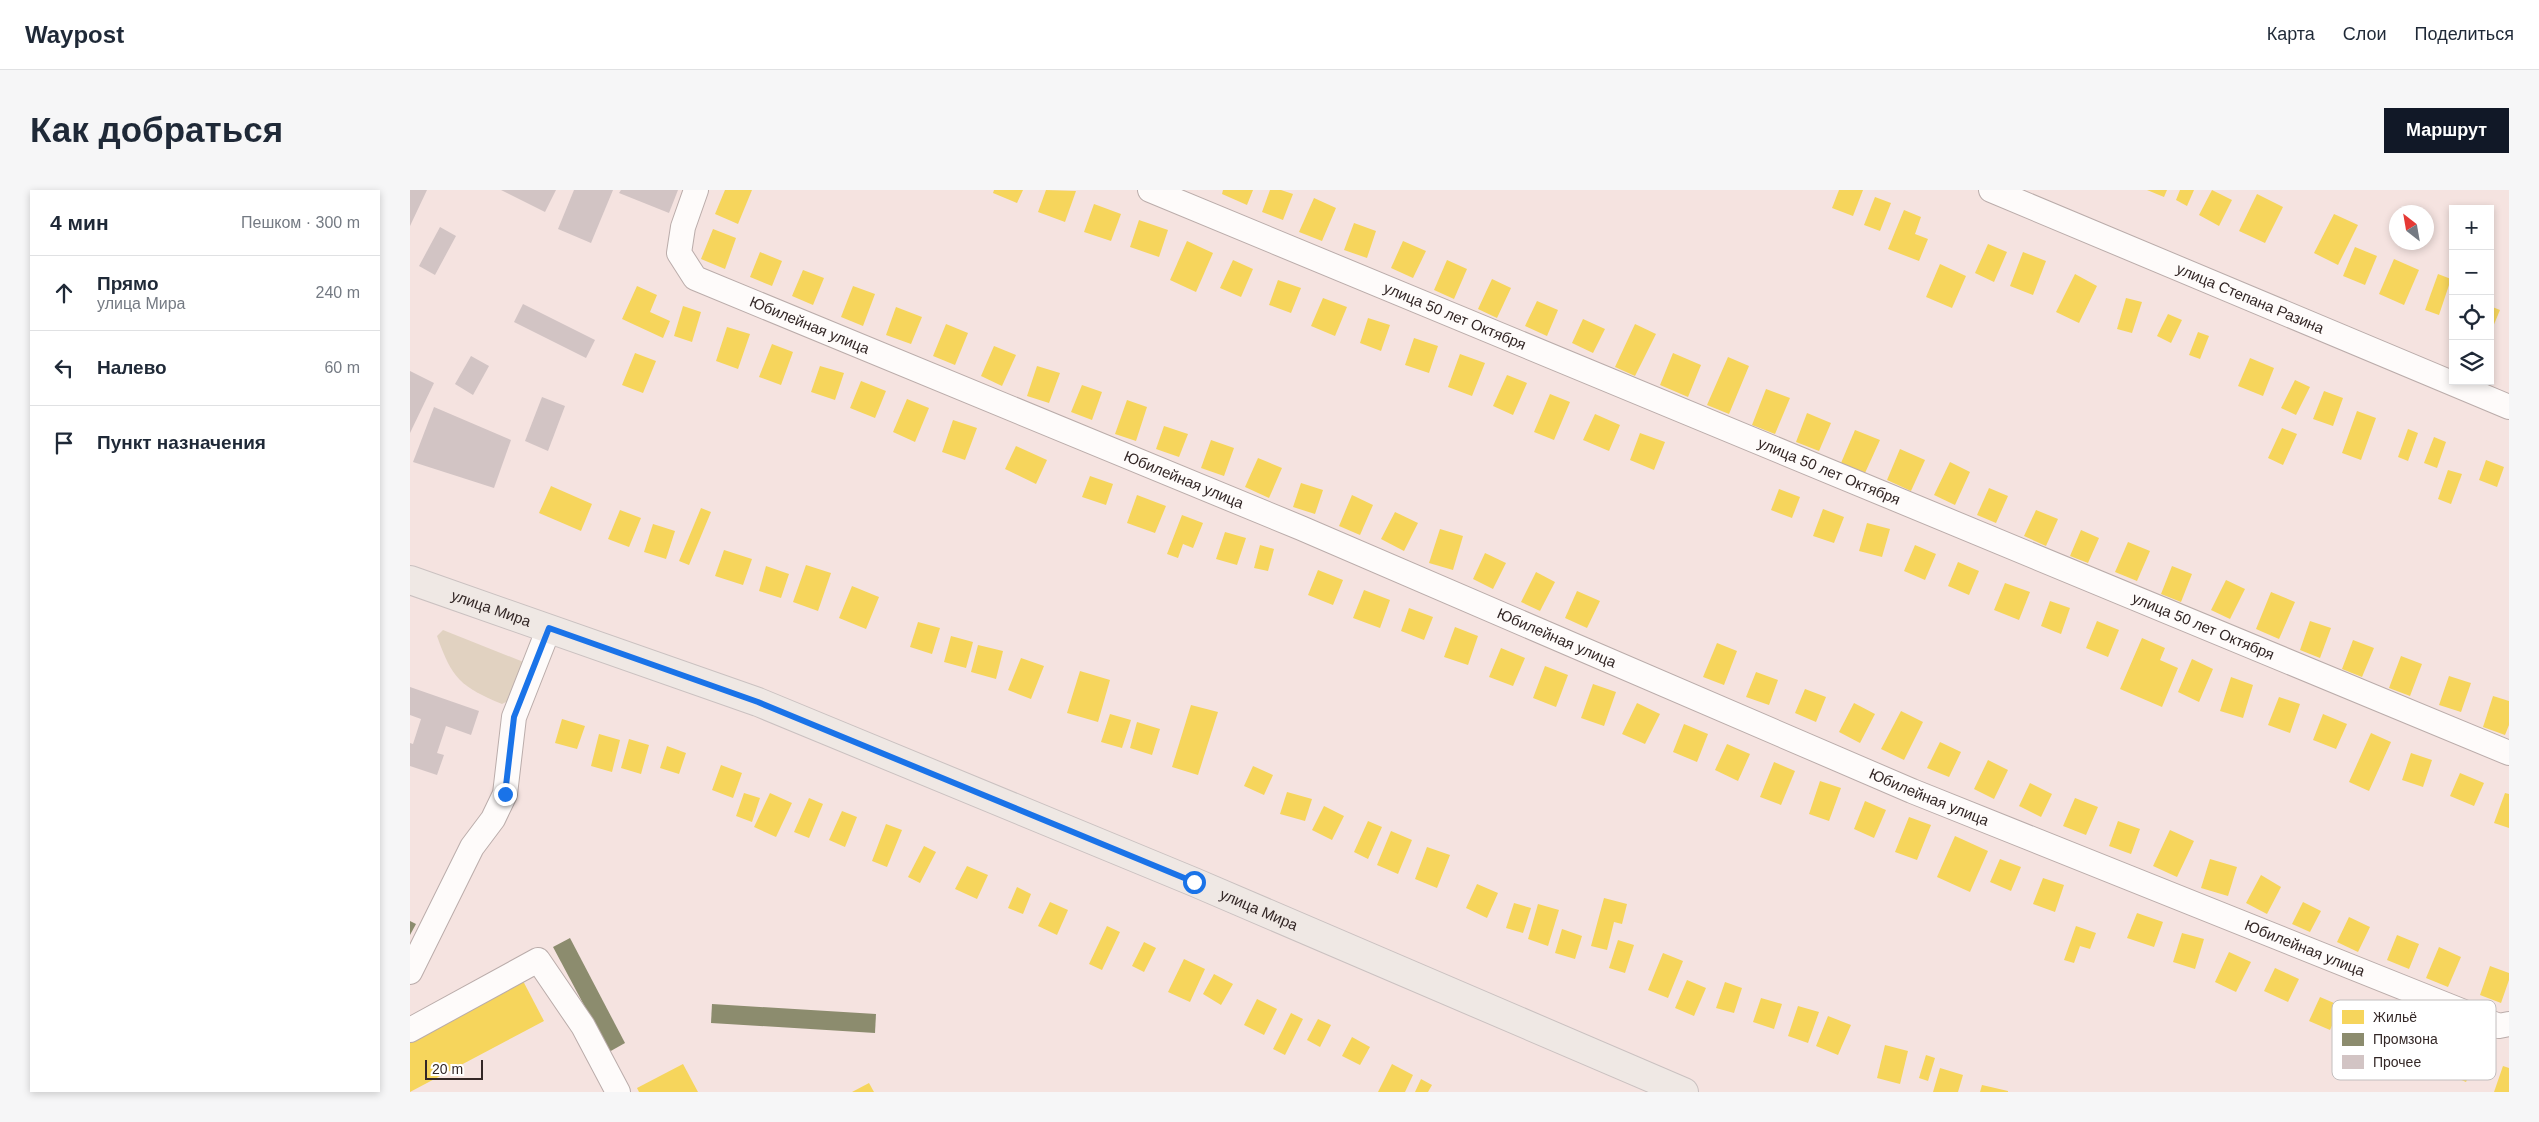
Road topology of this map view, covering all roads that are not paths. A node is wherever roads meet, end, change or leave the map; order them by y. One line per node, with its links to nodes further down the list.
1 (696, 190): 9 (street, Юбилейная улица)
2 (1150, 190): 7 (street, улица 50 лет Октября)
3 (1991, 190): 4 (street, улица Степана Разина)
4 (2509, 407)
5 (410, 580): 6 (main road, улица Мира)
6 (549, 628): 8 (street); 14 (main road, улица Мира)
7 (2509, 753)
8 (410, 972)
9 (2434, 1000)
10 (2509, 1024): 11 (street, Юбилейная улица)
11 (2496, 1025)
12 (410, 1030): 13 (street)
13 (618, 1092)
14 (1684, 1092)

